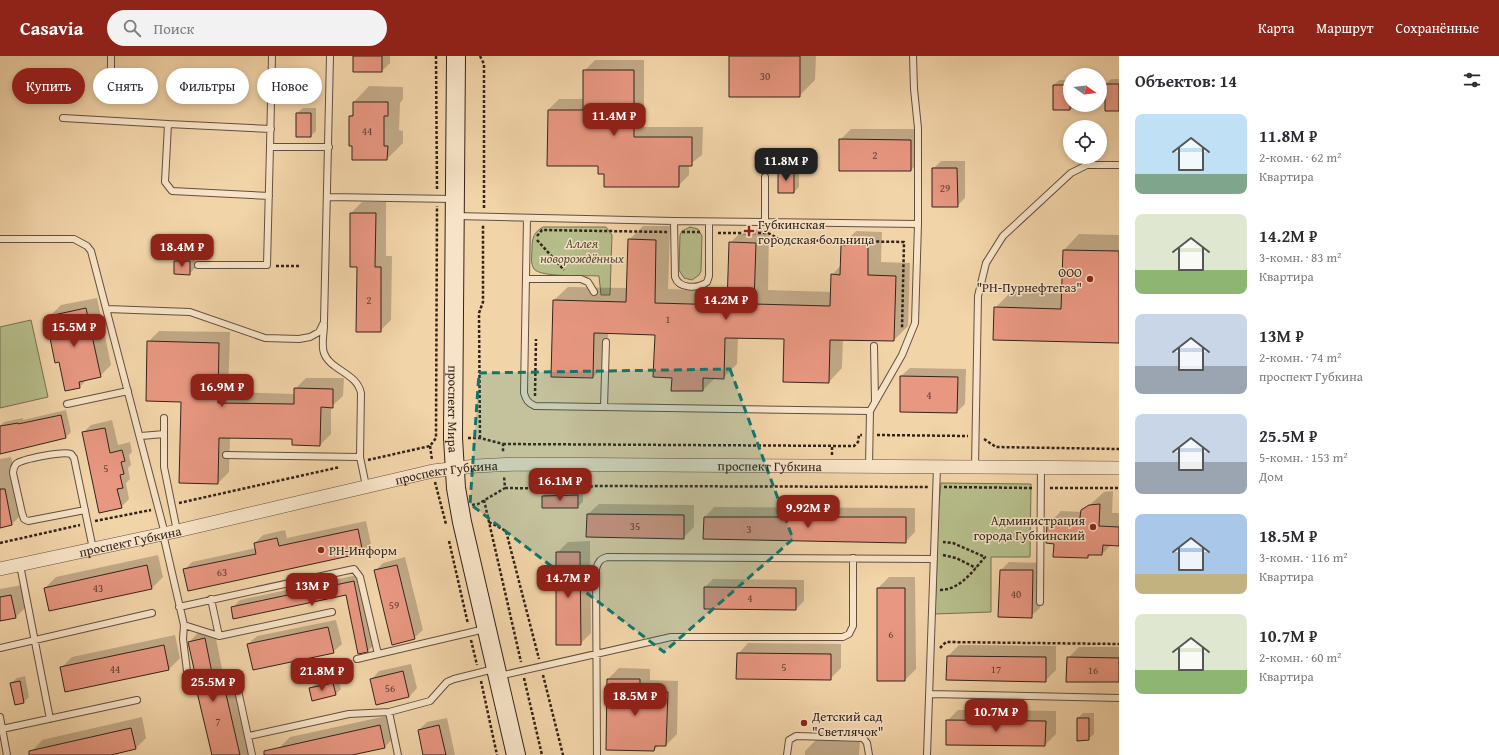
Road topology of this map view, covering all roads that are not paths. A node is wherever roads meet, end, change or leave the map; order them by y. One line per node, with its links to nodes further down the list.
1 (111, 56): 6 (lane)
2 (272, 56): 9 (lane)
3 (330, 56): 11 (lane)
4 (456, 56): 16 (main road, проспект Мира)
5 (913, 56): 21 (lane)
6 (111, 68)
7 (63, 118): 8 (lane)
8 (168, 124): 9 (lane); 14 (lane)
9 (270, 129): 10 (lane)
10 (270, 147): 11 (lane); 14 (lane)
11 (329, 147): 15 (lane)
12 (1119, 165): 42 (lane)
13 (766, 176): 20 (lane)
14 (269, 196): 23 (lane)
15 (328, 197): 16 (lane); 27 (lane)
16 (455, 207): 17 (lane); 44 (main road, проспект Мира)
17 (527, 218): 18 (lane); 24 (lane)
18 (674, 221): 19 (lane); 19 (lane)
19 (709, 222): 20 (lane)
20 (765, 222): 21 (lane)
21 (918, 224): 31 (lane)
22 (0, 239): 26 (lane)
23 (198, 265)
24 (526, 279): 25 (lane); 33 (lane)
25 (594, 292)
26 (107, 309): 27 (lane); 30 (lane)
27 (324, 322): 39 (lane)
28 (606, 342): 33 (lane)
29 (874, 346): 31 (lane)
30 (128, 391): 32 (lane); 37 (lane)
31 (875, 402): 34 (lane)
32 (67, 404)
33 (604, 407): 34 (lane)
34 (870, 410): 40 (lane)
35 (164, 418): 36 (lane)
36 (164, 434): 37 (lane); 48 (lane)
37 (140, 436): 48 (lane)
38 (226, 455): 39 (lane)
39 (361, 459): 46 (lane)
40 (869, 466): 41 (street, проспект Губкина); 44 (street, проспект Губкина)
41 (937, 467): 42 (street, проспект Губкина); 50 (lane)
42 (975, 467): 43 (street, проспект Губкина)
43 (1041, 467): 45 (street, проспект Губкина); 55 (lane)
44 (455, 468): 46 (street, проспект Губкина); 60 (main road, проспект Мира)
45 (1119, 468)
46 (366, 486): 48 (street, проспект Губкина)
47 (85, 510): 47 (lane); 49 (lane)
48 (168, 533): 49 (street, проспект Губкина); 56 (lane)
49 (93, 549): 52 (street, проспект Губкина)
50 (934, 556): 51 (lane); 70 (lane)
51 (853, 558): 65 (lane); 65 (lane)
52 (20, 565): 53 (street, проспект Губкина); 62 (lane)
53 (0, 569)
54 (211, 599): 56 (lane); 61 (lane); 64 (lane)
55 (1040, 602)
56 (179, 607): 59 (lane)
57 (332, 612): 61 (lane)
58 (152, 613): 62 (lane)
59 (184, 625): 61 (lane); 67 (lane)
60 (486, 628): 64 (lane); 68 (main road, проспект Мира)
61 (219, 636)
62 (34, 640): 63 (lane); 75 (lane)
63 (0, 648)
64 (378, 654): 66 (lane)
65 (597, 654): 68 (lane); 82 (lane)
66 (357, 659)
67 (187, 671)
68 (497, 672): 73 (lane); 81 (main road, проспект Мира)
69 (236, 681): 77 (lane)
70 (929, 694): 71 (lane); 85 (lane)
71 (1119, 698)
72 (137, 700): 75 (lane)
73 (389, 712): 77 (lane); 80 (lane)
74 (0, 717): 76 (lane)
75 (50, 719): 76 (lane)
76 (2, 729): 78 (lane)
77 (249, 736): 79 (lane)
78 (7, 755)
79 (252, 755)
80 (398, 755)
81 (516, 755)
82 (597, 755)
83 (787, 755): 84 (lane)
84 (868, 755)
85 (927, 755)

